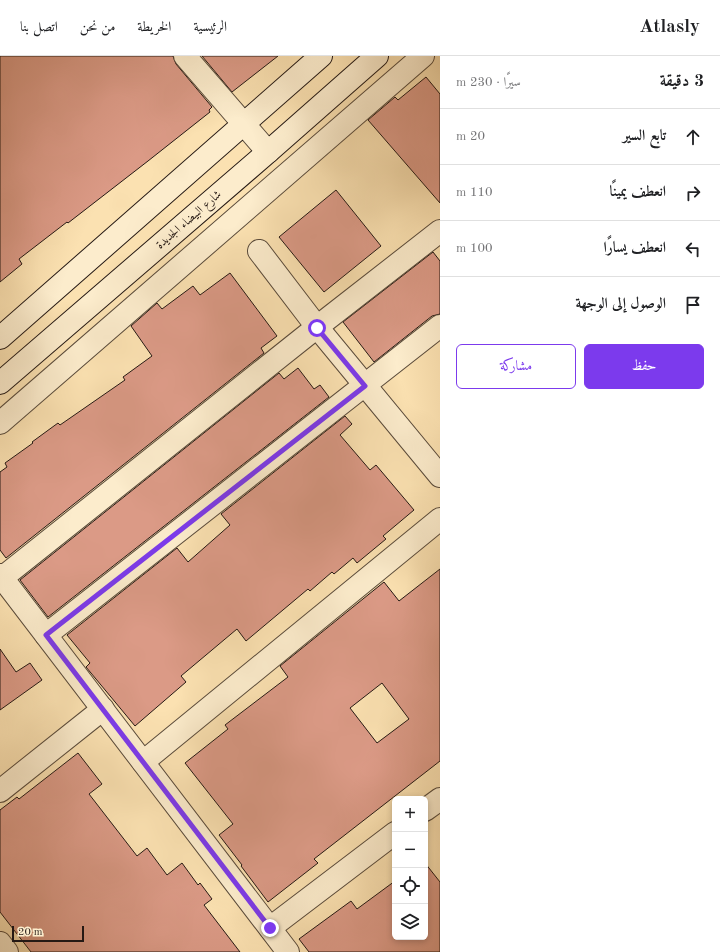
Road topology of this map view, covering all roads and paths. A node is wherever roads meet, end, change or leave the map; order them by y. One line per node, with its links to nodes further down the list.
1 (185, 56): 5 (street)
2 (321, 56): 5 (street)
3 (377, 56): 6 (street, شارع البيضاء الجديدة)
4 (424, 56): 14 (street)
5 (244, 123): 6 (street); 11 (street)
6 (268, 152): 12 (street, شارع البيضاء الجديدة)
7 (440, 231): 10 (street)
8 (259, 251): 10 (street)
9 (440, 326): 13 (street)
10 (317, 328): 13 (street); 17 (street)
11 (0, 338)
12 (0, 383)
13 (365, 386): 15 (street); 18 (street)
14 (0, 424)
15 (440, 476)
16 (440, 519): 20 (street)
17 (1, 576): 18 (street)
18 (46, 635): 19 (street)
19 (103, 709): 20 (street); 21 (street)
20 (143, 762): 25 (street)
21 (0, 791)
22 (440, 798): 23 (street)
23 (428, 808)
24 (392, 835): 25 (street)
25 (270, 928): 28 (street)
26 (0, 942): 27 (street)
27 (7, 952)
28 (288, 952)

